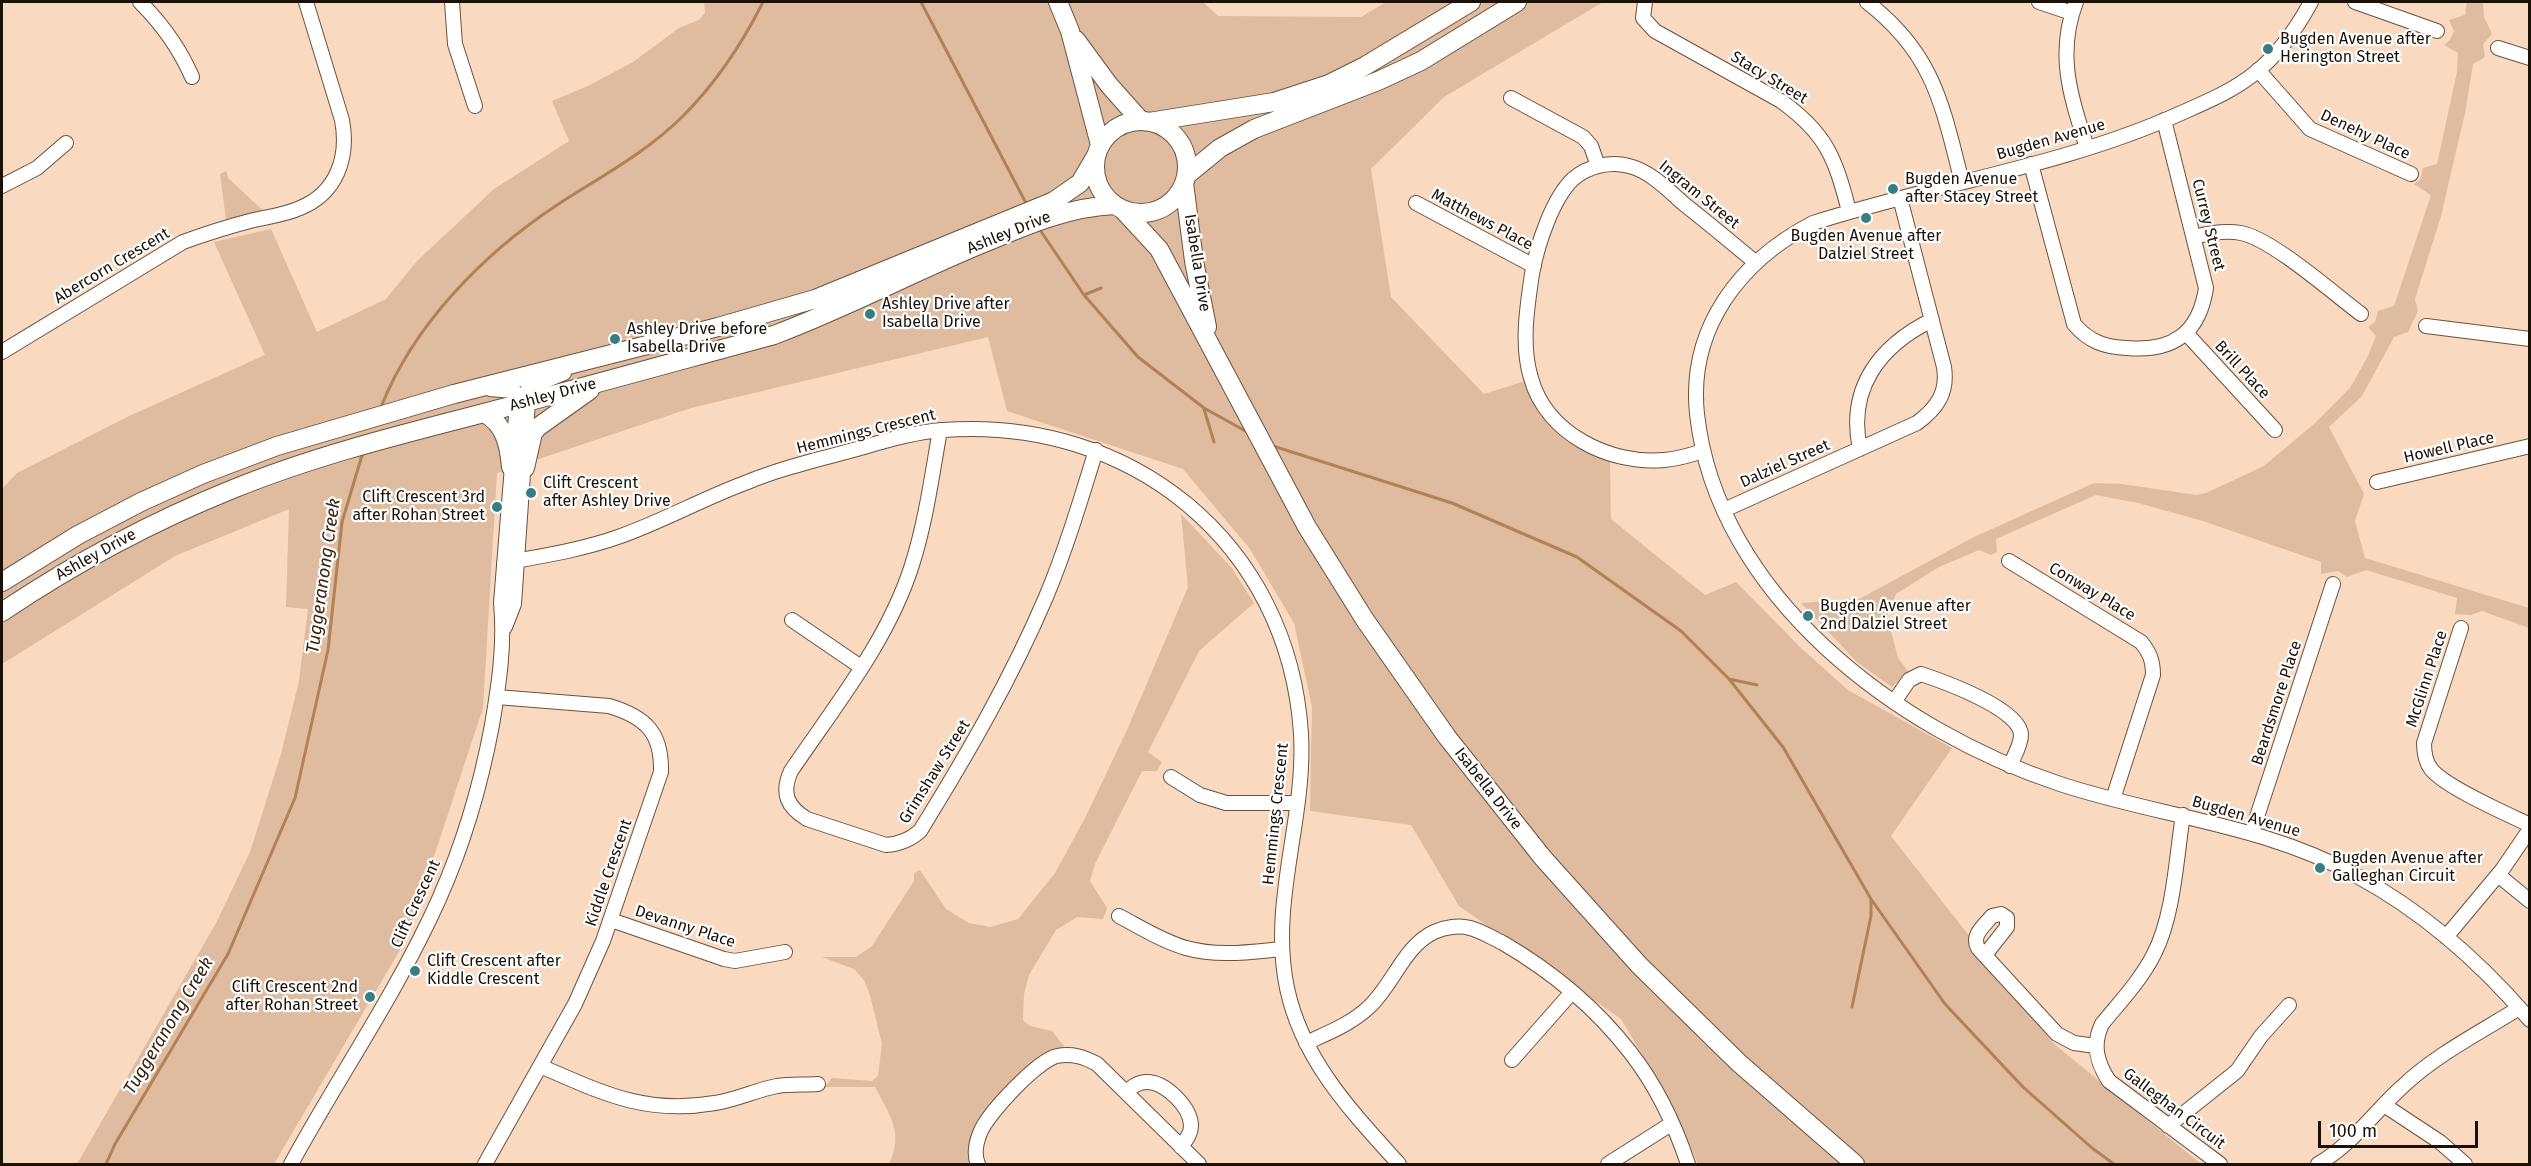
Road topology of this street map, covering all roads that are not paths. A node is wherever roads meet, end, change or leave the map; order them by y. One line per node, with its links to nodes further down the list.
1 (140, 2): 18 (street)
2 (306, 2): 47 (street, Abercorn Crescent)
3 (452, 2): 20 (street)
4 (1058, 2): 14 (main road)
5 (1471, 2): 22 (main road)
6 (1517, 2): 29 (main road)
7 (1645, 2): 36 (street, Stacy Street)
8 (1867, 2): 30 (street)
9 (2039, 2): 12 (street)
10 (2311, 2): 17 (street, Bugden Avenue)
11 (2355, 2): 13 (street)
12 (2074, 7): 24 (street)
13 (2437, 31)
14 (1070, 32): 22 (main road); 25 (main road)
15 (2498, 48): 16 (street)
16 (2529, 58)
17 (2258, 70): 21 (street, Bugden Avenue); 28 (street, Denehy Place)
18 (192, 77)
19 (1511, 98): 27 (street)
20 (476, 106)
21 (2164, 120): 24 (street, Bugden Avenue); 38 (street, Currey Street)
22 (1145, 121): 25 (main road); 29 (main road)
23 (66, 143): 31 (street)
24 (2087, 148): 26 (street, Bugden Avenue)
25 (1098, 149): 34 (main road, Ashley Drive); 35 (main road)
26 (2031, 164): 30 (street, Bugden Avenue); 44 (street)
27 (1598, 166): 39 (street, Ingram Street); 40 (street)
28 (2411, 174)
29 (1186, 179): 35 (main road); 46 (main road, Isabella Drive)
30 (1962, 182): 32 (street, Bugden Avenue)
31 (2, 186)
32 (1900, 198): 36 (street, Bugden Avenue); 42 (street, Dalziel Street)
33 (1416, 203): 40 (street, Matthews Place)
34 (1056, 207): 35 (main road, Ashley Drive); 37 (main road, Ashley Drive)
35 (1119, 207): 46 (main road, Isabella Drive)
36 (1849, 212): 39 (street, Bugden Avenue)
37 (998, 230): 48 (main road, Ashley Drive); 49 (main road, Ashley Drive)
38 (2194, 237): 41 (street); 44 (street, Currey Street)
39 (1755, 262): 58 (street, Bugden Avenue)
40 (1533, 266): 58 (street)
41 (2361, 314)
42 (1932, 320): 56 (street); 56 (street, Dalziel Street)
43 (2426, 326): 45 (street)
44 (2186, 333): 54 (street, Brill Place)
45 (2529, 339)
46 (1211, 344): 108 (main road, Isabella Drive)
47 (2, 352)
48 (612, 353): 50 (main road, Ashley Drive); 51 (street)
49 (601, 382): 51 (main road, Ashley Drive); 59 (main road)
50 (472, 389): 51 (street); 64 (main road, Ashley Drive)
51 (522, 401): 52 (main road, Ashley Drive); 59 (street, Clift Crescent)
52 (484, 413): 59 (main road); 66 (main road, Ashley Drive)
53 (940, 430): 57 (street, Hemmings Crescent); 63 (street, Hemmings Crescent); 69 (street, Grimshaw Street)
54 (2275, 430)
55 (2529, 446): 60 (street, Howell Place)
56 (1860, 448): 61 (street, Dalziel Street)
57 (1096, 450): 69 (street, Grimshaw Street); 75 (street, Hemmings Crescent)
58 (1704, 451): 61 (street, Bugden Avenue)
59 (518, 467): 63 (street, Clift Crescent)
60 (2377, 482)
61 (1724, 510): 71 (street, Bugden Avenue)
62 (2009, 561): 74 (street, Conway Place)
63 (510, 562): 70 (street, Clift Crescent)
64 (2, 582)
65 (2333, 584): 78 (street, Beardsmore Place)
66 (2, 612)
67 (792, 621): 69 (street)
68 (2461, 628): 77 (street, McGlinn Place)
69 (861, 668)
70 (497, 698): 82 (street, Kiddle Crescent); 101 (street, Clift Crescent)
71 (1894, 702): 72 (street, Bugden Avenue); 72 (street)
72 (2010, 766): 74 (street, Bugden Avenue)
73 (1171, 777): 75 (street)
74 (2113, 799): 76 (street, Bugden Avenue)
75 (1296, 803): 84 (street, Hemmings Crescent)
76 (2183, 815): 78 (street, Bugden Avenue); 92 (street)
77 (2529, 827): 79 (street)
78 (2252, 832): 83 (street, Bugden Avenue)
79 (2498, 875): 80 (street); 83 (street)
80 (2529, 901)
81 (1119, 916): 84 (street)
82 (611, 920): 85 (street, Devanny Place); 94 (street, Kiddle Crescent)
83 (2446, 937): 89 (street, Bugden Avenue)
84 (1282, 949): 91 (street, Hemmings Crescent)
85 (785, 952)
86 (1985, 956): 92 (street)
87 (1572, 992): 91 (street); 93 (street); 98 (street)
88 (2289, 1005): 99 (street)
89 (2519, 1008): 90 (street, Bugden Avenue); 97 (street)
90 (2529, 1020)
91 (1306, 1043): 105 (street, Hemmings Crescent)
92 (2096, 1046): 99 (street, Galleghan Circuit)
93 (1512, 1060)
94 (540, 1066): 95 (street); 102 (street, Kiddle Crescent)
95 (818, 1084)
96 (1126, 1092): 100 (street); 100 (street); 103 (street)
97 (2384, 1105): 110 (street); 111 (street)
98 (1671, 1124): 106 (street); 107 (street)
99 (2168, 1126): 109 (street, Galleghan Circuit)
100 (1181, 1147): 104 (street)
101 (291, 1164)
102 (485, 1164)
103 (978, 1164)
104 (1199, 1164)
105 (1399, 1164)
106 (1608, 1164)
107 (1688, 1164)
108 (1855, 1164)
109 (2220, 1164)
110 (2318, 1164)
111 (2465, 1164)

